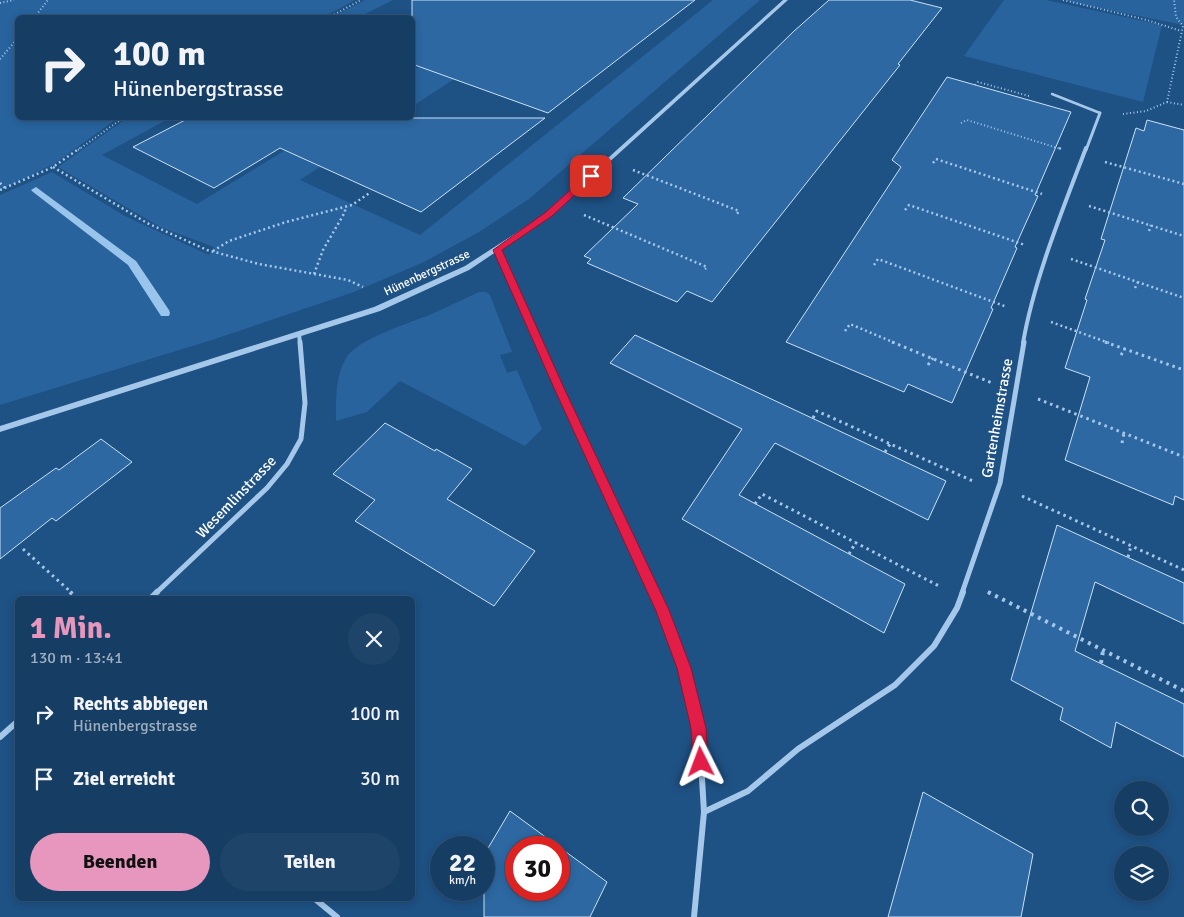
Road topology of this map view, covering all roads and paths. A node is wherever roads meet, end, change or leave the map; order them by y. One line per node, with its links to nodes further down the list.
1 (14, 0): 7 (path)
2 (48, 0): 8 (path)
3 (361, 0): 9 (path)
4 (786, 0): 47 (street, Hünenbergstrasse)
5 (1063, 0): 11 (path)
6 (1174, 0): 10 (path)
7 (0, 3)
8 (36, 15)
9 (334, 15)
10 (1183, 27): 11 (path)
11 (1181, 31): 17 (path)
12 (15, 42): 13 (path)
13 (0, 59)
14 (975, 85): 15 (path)
15 (1023, 94)
16 (1052, 94): 19 (lane)
17 (1168, 102): 18 (path); 19 (path)
18 (1184, 104)
19 (1100, 113): 24 (street, Gartenheimstrasse)
20 (120, 120): 26 (path)
21 (961, 123): 22 (path)
22 (1021, 137): 23 (path); 24 (path)
23 (1019, 140)
24 (1083, 156): 31 (path); 37 (street, Gartenheimstrasse)
25 (933, 163): 28 (path)
26 (53, 167): 33 (path); 48 (path)
27 (640, 172): 32 (path)
28 (1001, 180): 30 (path); 37 (path)
29 (0, 183): 33 (path)
30 (1000, 184)
31 (1184, 184)
32 (678, 187): 35 (path); 40 (path)
33 (5, 188): 34 (path)
34 (0, 190)
35 (674, 190)
36 (371, 192): 38 (path)
37 (1066, 201): 42 (path); 49 (street, Gartenheimstrasse)
38 (345, 207): 48 (path); 52 (path)
39 (905, 210): 43 (path)
40 (737, 214)
41 (584, 215): 51 (path)
42 (1151, 226): 44 (path); 46 (path)
43 (980, 229): 45 (path); 49 (path)
44 (1149, 231)
45 (977, 234)
46 (1184, 236)
47 (498, 250): 62 (street, Hünenbergstrasse); 94 (street)
48 (213, 252): 52 (path)
49 (1050, 253): 53 (path); 60 (street, Gartenheimstrasse)
50 (874, 265): 54 (path)
51 (706, 269)
52 (314, 274): 56 (path)
53 (1138, 282): 55 (path); 58 (path)
54 (953, 287): 57 (path); 59 (path)
55 (1135, 288)
56 (365, 291)
57 (950, 293)
58 (1184, 298)
59 (1004, 306)
60 (1028, 315): 63 (path); 68 (street, Gartenheimstrasse)
61 (845, 331): 65 (path)
62 (300, 334): 70 (street, Hünenbergstrasse); 87 (street, Wesemlinstrasse)
63 (1125, 349): 64 (path); 67 (path)
64 (1122, 355)
65 (933, 358): 66 (path); 68 (path)
66 (928, 365)
67 (1184, 370)
68 (1014, 392): 71 (path); 76 (street, Gartenheimstrasse)
69 (813, 418): 73 (path)
70 (0, 429)
71 (1124, 433): 72 (path); 75 (path)
72 (1122, 443)
73 (890, 444): 74 (path); 77 (path)
74 (885, 452)
75 (1184, 457)
76 (999, 485): 77 (street, Gartenheimstrasse); 80 (path)
77 (996, 492): 85 (street, Gartenheimstrasse)
78 (755, 504): 79 (path)
79 (856, 542): 82 (path); 88 (path)
80 (1131, 546): 83 (path); 84 (path)
81 (23, 549): 86 (path)
82 (849, 554)
83 (1128, 557)
84 (1184, 570)
85 (966, 580): 88 (street, Gartenheimstrasse); 89 (path)
86 (75, 596)
87 (153, 596)
88 (960, 598): 94 (street, Gartenheimstrasse)
89 (1104, 652): 90 (path); 91 (path)
90 (1101, 663)
91 (1184, 691)
92 (15, 724): 93 (street)
93 (0, 738)
94 (704, 812): 97 (street)
95 (317, 901): 96 (street)
96 (337, 917)
97 (694, 917)

